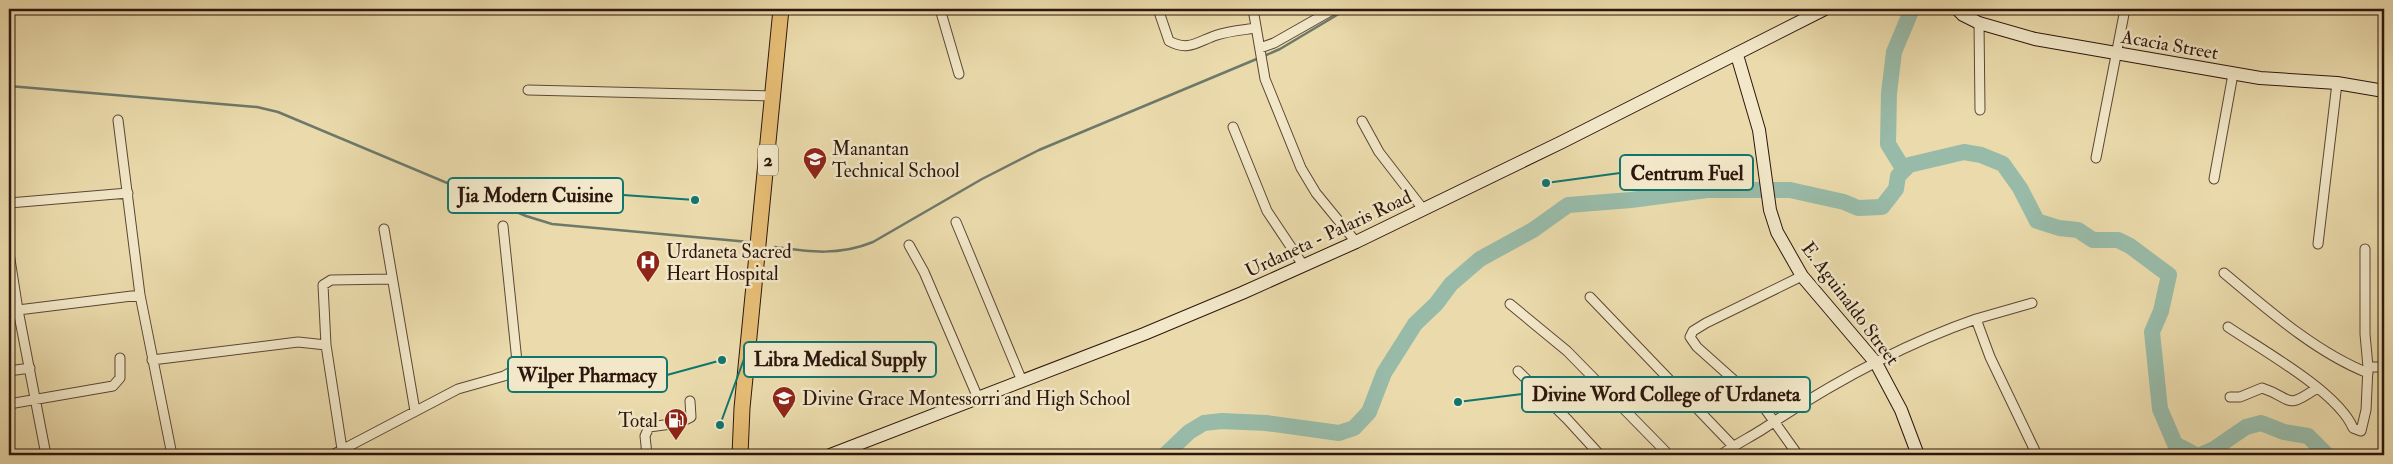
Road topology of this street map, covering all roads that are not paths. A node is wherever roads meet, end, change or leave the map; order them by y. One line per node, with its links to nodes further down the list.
1 (782, 9): 19 (main road, 2)
2 (940, 9): 14 (street)
3 (1158, 9): 10 (street)
4 (1253, 9): 10 (street)
5 (1334, 9): 11 (street)
6 (1825, 9): 13 (main road, Urdaneta - Palaris Road)
7 (1957, 9): 9 (main road, Acacia Street)
8 (2125, 9): 12 (street)
9 (1979, 23): 12 (main road, Acacia Street); 20 (street)
10 (1256, 28): 11 (street)
11 (1260, 50): 32 (street)
12 (2117, 54): 15 (main road, Acacia Street); 24 (street)
13 (1738, 55): 28 (main road, Urdaneta - Palaris Road); 39 (main road, E. Aguinaldo Street)
14 (959, 74)
15 (2233, 74): 16 (main road, Acacia Street); 25 (street)
16 (2338, 83): 18 (main road, Acacia Street); 33 (street)
17 (528, 90): 19 (street)
18 (2384, 91)
19 (774, 96): 72 (main road, 2)
20 (1980, 110)
21 (118, 120): 26 (street)
22 (1362, 121): 28 (street)
23 (1233, 127): 37 (street)
24 (2096, 158)
25 (2214, 179)
26 (128, 193): 27 (street); 41 (street)
27 (9, 203)
28 (1423, 209): 32 (main road, Urdaneta - Palaris Road)
29 (956, 222): 57 (street)
30 (503, 226): 64 (street)
31 (384, 229): 40 (street)
32 (1356, 242): 37 (main road, Urdaneta - Palaris Road)
33 (2318, 244)
34 (908, 245): 60 (street)
35 (2365, 249): 54 (street)
36 (9, 253): 45 (street)
37 (1303, 265): 57 (main road, Urdaneta - Palaris Road)
38 (2224, 273): 54 (street)
39 (1802, 276): 51 (main road, E. Aguinaldo Street); 65 (street)
40 (392, 279): 48 (street); 64 (street)
41 (140, 295): 45 (street); 50 (street)
42 (1590, 298): 66 (street)
43 (2032, 303): 46 (street)
44 (1510, 304): 75 (street)
45 (18, 310): 53 (street)
46 (1976, 319): 51 (street); 79 (street)
47 (2228, 327): 58 (street)
48 (326, 345): 50 (street); 67 (street)
49 (120, 358): 61 (street)
50 (152, 360): 69 (street)
51 (1876, 363): 65 (street); 78 (main road, E. Aguinaldo Street)
52 (2384, 367): 54 (street)
53 (30, 368): 56 (street); 61 (street)
54 (2368, 370): 58 (street)
55 (1518, 371): 74 (street)
56 (9, 372)
57 (1022, 382): 60 (main road, Urdaneta - Palaris Road)
58 (2317, 388): 59 (street)
59 (2230, 397)
60 (978, 398): 73 (main road, Urdaneta - Palaris Road)
61 (37, 400): 63 (street); 68 (street)
62 (690, 401): 71 (street)
63 (9, 404)
64 (415, 412): 67 (street)
65 (1775, 420): 66 (street); 77 (street)
66 (1733, 446): 76 (street)
67 (342, 449): 70 (street)
68 (46, 455)
69 (172, 455)
70 (332, 455)
71 (647, 455)
72 (740, 455)
73 (830, 455)
74 (1600, 455)
75 (1669, 455)
76 (1721, 455)
77 (1798, 455)
78 (1918, 455)
79 (2037, 455)

